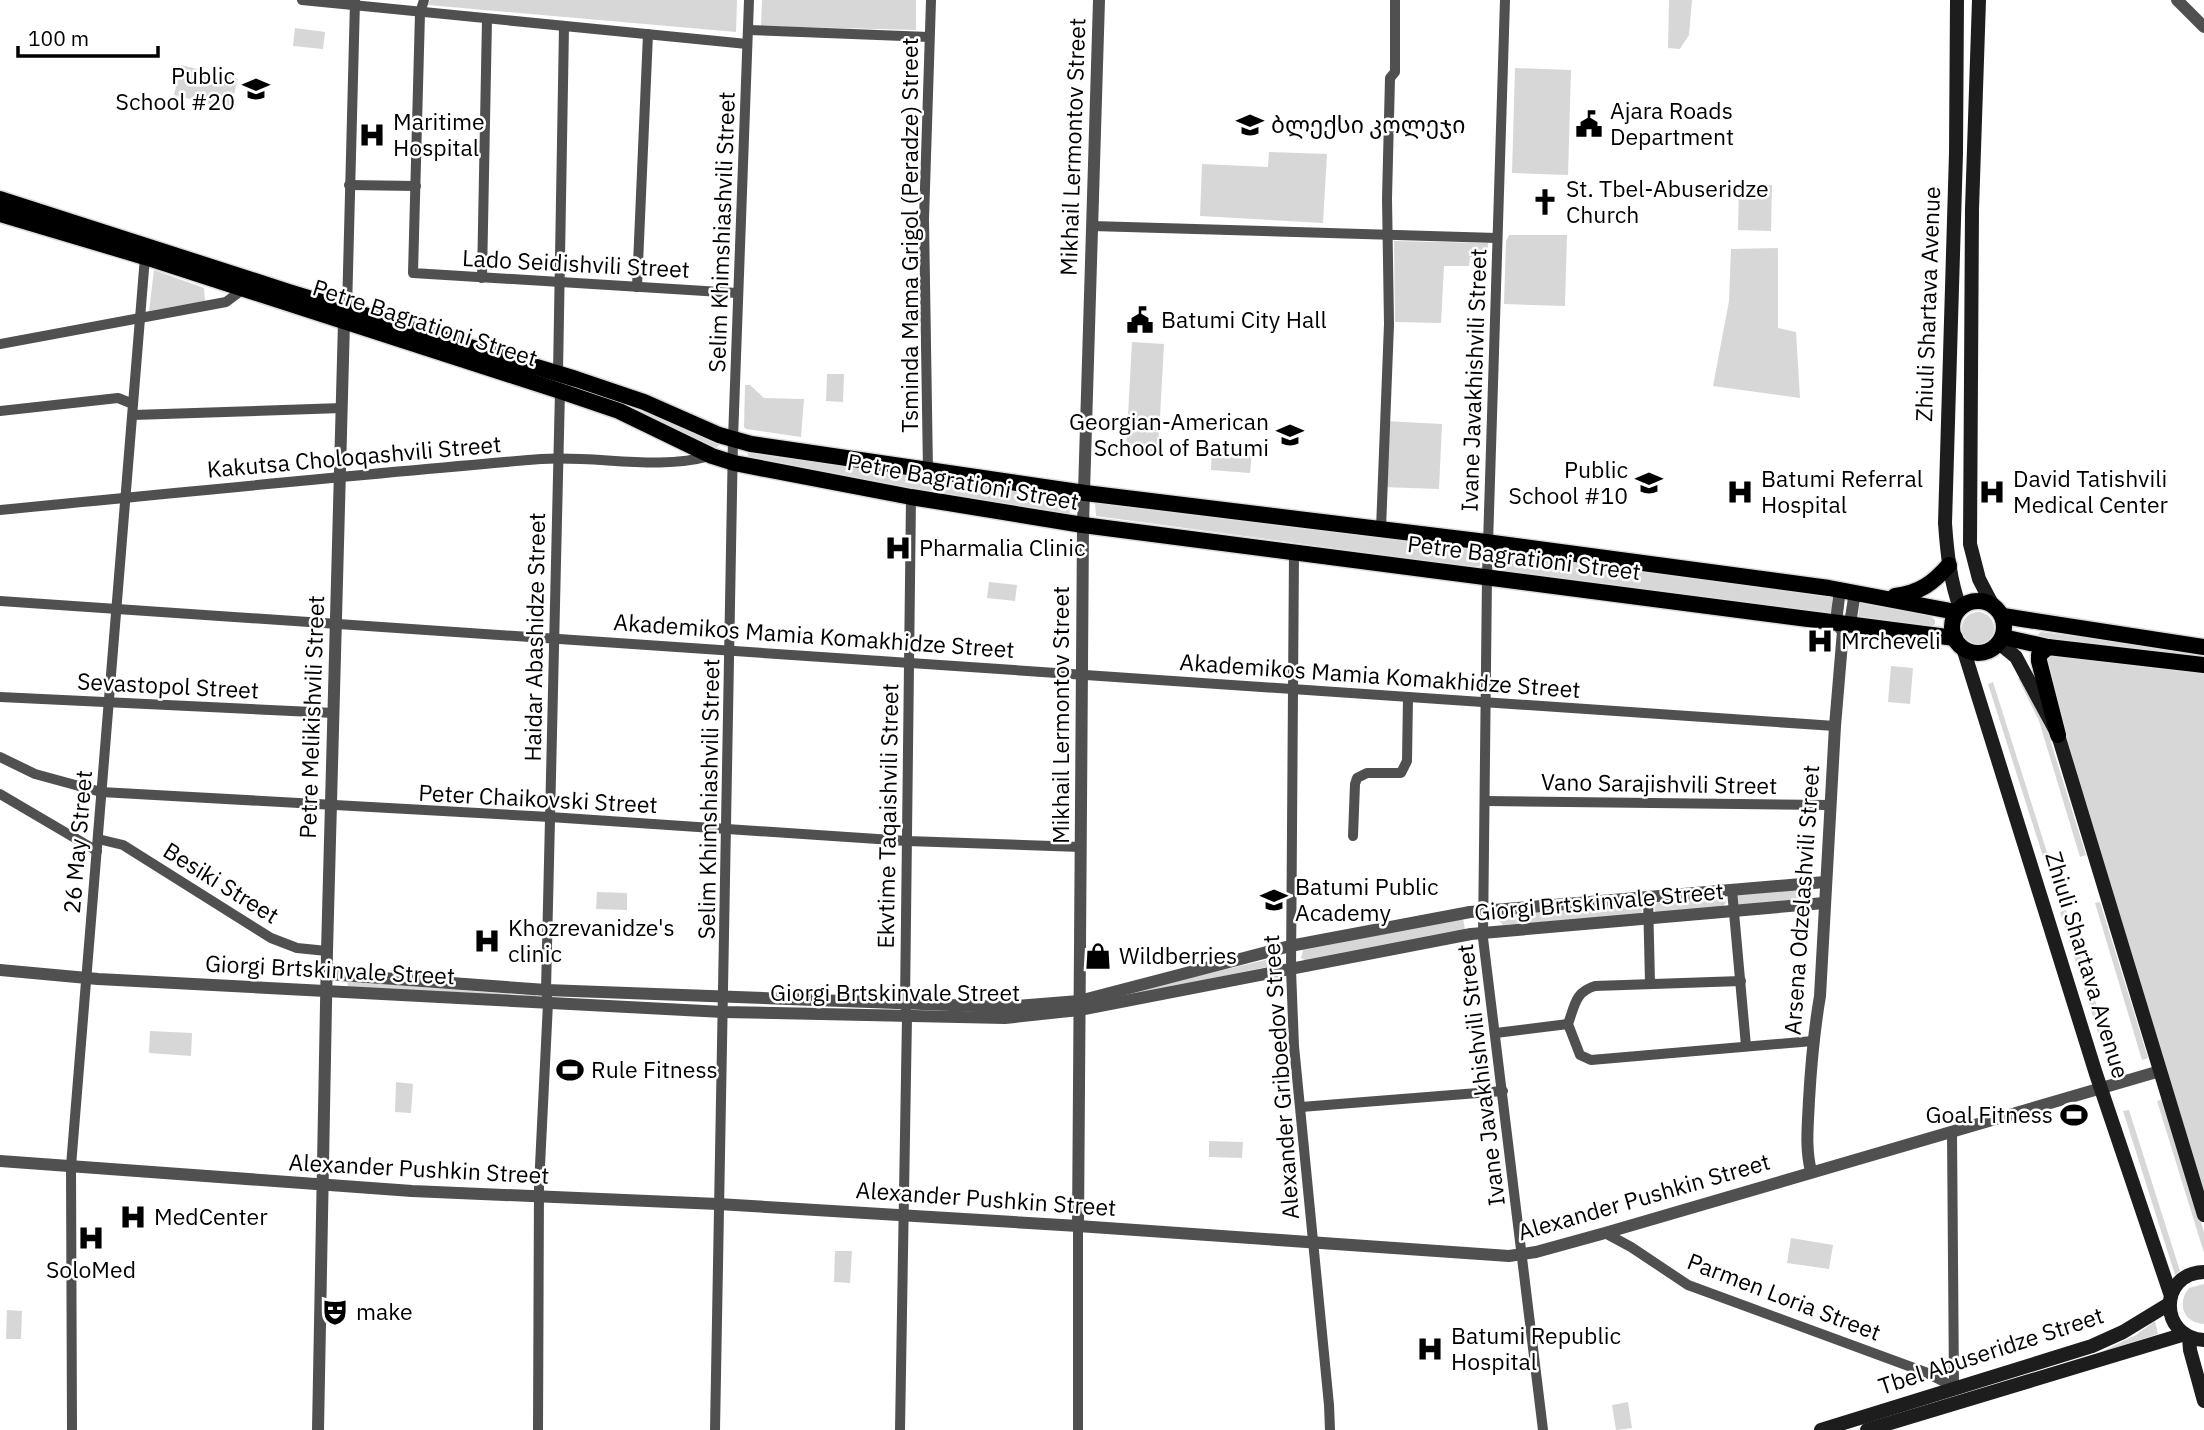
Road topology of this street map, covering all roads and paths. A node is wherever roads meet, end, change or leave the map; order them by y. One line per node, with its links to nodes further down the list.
1 (302, 0): 11 (street)
2 (424, 0): 12 (street)
3 (749, 0): 16 (street, Selim Khimshiashvili Street)
4 (931, 0): 18 (street, Tsminda Mama Grigol (Peradze) Street)
5 (1099, 0): 24 (street, Mikhail Lermontov Street)
6 (1395, 0): 25 (street)
7 (1504, 0): 26 (street, Ivane Javakhishvili Street)
8 (1957, 0): 55 (main road, Zhiuli Shartava Avenue)
9 (1979, 0): 62 (main road, Zhiuli Shartava Avenue)
10 (2178, 0): 15 (street)
11 (355, 3): 12 (street); 20 (street, Petre Melikishvili Street)
12 (420, 13): 13 (street); 21 (street)
13 (487, 19): 14 (street); 28 (street)
14 (564, 27): 17 (street); 29 (street)
15 (2204, 27)
16 (748, 30): 18 (street); 19 (street, Selim Khimshiashvili Street)
17 (648, 34): 19 (street); 30 (street)
18 (929, 37): 45 (street, Tsminda Mama Grigol (Peradze) Street)
19 (747, 44): 32 (street, Selim Khimshiashvili Street)
20 (349, 185): 21 (street); 33 (street, Petre Melikishvili Street)
21 (416, 186): 28 (street, Lado Seidishvili Street)
22 (0, 200): 33 (main road, Petre Bagrationi Street)
23 (0, 214): 27 (main road, Petre Bagrationi Street)
24 (1092, 226): 25 (street); 47 (street, Mikhail Lermontov Street)
25 (1388, 236): 26 (street); 52 (street)
26 (1497, 238): 53 (street, Ivane Javakhishvili Street)
27 (145, 257): 31 (main road, Petre Bagrationi Street); 34 (street, 26 May Street)
28 (482, 278): 29 (street, Lado Seidishvili Street)
29 (561, 282): 30 (street, Lado Seidishvili Street); 36 (street)
30 (637, 287): 32 (street, Lado Seidishvili Street)
31 (240, 288): 33 (main road, Petre Bagrationi Street); 34 (street)
32 (737, 293): 41 (street, Selim Khimshiashvili Street)
33 (346, 316): 36 (main road, Petre Bagrationi Street); 37 (main road, Petre Bagrationi Street); 38 (street, Petre Melikishvili Street)
34 (141, 317): 35 (street); 39 (street, 26 May Street)
35 (0, 344)
36 (558, 373): 41 (main road, Petre Bagrationi Street)
37 (561, 391): 42 (main road, Petre Bagrationi Street); 43 (street, Haidar Abashidze Street)
38 (342, 408): 39 (street); 46 (street, Petre Melikishvili Street)
39 (133, 409): 40 (street); 49 (street, 26 May Street)
40 (0, 411)
41 (733, 439): 44 (street, Selim Khimshiashvili Street); 45 (main road, Petre Bagrationi Street)
42 (712, 456): 43 (street, Kakutsa Choloqashvili Street); 44 (main road, Petre Bagrationi Street)
43 (559, 458): 46 (street, Kakutsa Choloqashvili Street); 65 (street, Haidar Abashidze Street)
44 (734, 463): 48 (main road, Petre Bagrationi Street); 70 (street, Selim Khimshiashvili Street)
45 (928, 471): 47 (main road, Petre Bagrationi Street)
46 (340, 476): 49 (street, Kakutsa Choloqashvili Street); 63 (street, Petre Melikishvili Street)
47 (1084, 493): 51 (street, Mikhail Lermontov Street); 52 (main road, Petre Bagrationi Street)
48 (911, 497): 51 (main road, Petre Bagrationi Street); 71 (street, Ekvtime Taqaishvili Street)
49 (126, 498): 50 (street, Kakutsa Choloqashvili Street); 60 (street, 26 May Street)
50 (0, 510)
51 (1083, 525): 54 (main road, Petre Bagrationi Street); 73 (street, Mikhail Lermontov Street)
52 (1381, 529): 53 (main road, Petre Bagrationi Street)
53 (1488, 542): 56 (street, Ivane Javakhishvili Street); 57 (main road, Petre Bagrationi Street)
54 (1294, 552): 56 (main road, Petre Bagrationi Street); 74 (street, Alexander Griboedov Street)
55 (1948, 565): 58 (main road); 61 (main road, Zhiuli Shartava Avenue)
56 (1487, 576): 64 (main road, Petre Bagrationi Street); 77 (street, Ivane Javakhishvili Street)
57 (1848, 591): 58 (main road, Petre Bagrationi Street); 64 (street, Arsena Odzelashvili Street)
58 (1877, 596): 61 (main road, Petre Bagrationi Street)
59 (0, 601): 60 (street, Akademikos Mamia Komakhidze Street)
60 (117, 607): 63 (street, Akademikos Mamia Komakhidze Street); 78 (street, 26 May Street)
61 (1958, 610): 62 (main road); 67 (main road)
62 (1998, 610): 66 (main road); 69 (main road)
63 (336, 623): 65 (street, Akademikos Mamia Komakhidze Street); 79 (street, Petre Melikishvili Street)
64 (1843, 626): 67 (main road, Petre Bagrationi Street); 80 (street, Arsena Odzelashvili Street)
65 (554, 638): 70 (street, Akademikos Mamia Komakhidze Street); 88 (street, Haidar Abashidze Street)
66 (2001, 640): 67 (main road); 68 (main road); 81 (main road, Zhiuli Shartava Avenue)
67 (1959, 643): 123 (main road, Zhiuli Shartava Avenue)
68 (2048, 647): 72 (main road); 81 (main road)
69 (2204, 647)
70 (731, 650): 71 (street, Akademikos Mamia Komakhidze Street); 89 (street, Selim Khimshiashvili Street)
71 (909, 662): 73 (street, Akademikos Mamia Komakhidze Street); 92 (street, Ekvtime Taqaishvili Street)
72 (2204, 665)
73 (1082, 674): 74 (street, Akademikos Mamia Komakhidze Street); 93 (street, Mikhail Lermontov Street)
74 (1294, 689): 76 (street, Akademikos Mamia Komakhidze Street); 103 (street, Alexander Griboedov Street)
75 (0, 697): 78 (street, Sevastopol Street)
76 (1408, 697): 77 (street, Akademikos Mamia Komakhidze Street); 90 (street)
77 (1485, 702): 80 (street, Akademikos Mamia Komakhidze Street); 85 (street, Ivane Javakhishvili Street)
78 (109, 703): 79 (street, Sevastopol Street); 83 (street, 26 May Street)
79 (334, 712): 87 (street, Petre Melikishvili Street)
80 (1835, 726): 86 (street, Arsena Odzelashvili Street)
81 (2058, 735): 122 (main road, Zhiuli Shartava Avenue)
82 (0, 757): 83 (street, Peter Chaikovski Street)
83 (102, 792): 87 (street, Peter Chaikovski Street); 91 (street, 26 May Street)
84 (0, 794): 94 (street)
85 (1486, 801): 86 (street, Vano Sarajishvili Street); 100 (street, Ivane Javakhishvili Street)
86 (1831, 805): 95 (street, Arsena Odzelashvili Street)
87 (331, 806): 88 (street, Peter Chaikovski Street); 104 (street, Petre Melikishvili Street)
88 (550, 817): 89 (street, Peter Chaikovski Street); 112 (street, Haidar Abashidze Street)
89 (728, 830): 92 (street, Peter Chaikovski Street); 113 (street, Selim Khimshiashvili Street)
90 (1353, 836)
91 (98, 839): 94 (street, 26 May Street); 104 (street, Besiki Street)
92 (907, 841): 93 (street, Peter Chaikovski Street); 114 (street, Ekvtime Taqaishvili Street)
93 (1081, 847): 115 (street, Mikhail Lermontov Street)
94 (96, 851): 108 (street, 26 May Street)
95 (1825, 882): 96 (street, Giorgi Brtskinvale Street); 98 (street, Arsena Odzelashvili Street)
96 (1732, 890): 97 (street, Giorgi Brtskinvale Street); 99 (street)
97 (1648, 897): 100 (street, Giorgi Brtskinvale Street); 101 (street)
98 (1824, 902): 99 (street, Giorgi Brtskinvale Street); 120 (street, Arsena Odzelashvili Street)
99 (1733, 910): 101 (street, Giorgi Brtskinvale Street); 109 (street)
100 (1483, 911): 102 (street, Ivane Javakhishvili Street); 103 (street, Giorgi Brtskinvale Street)
101 (1648, 920): 102 (street, Giorgi Brtskinvale Street); 110 (street)
102 (1483, 933): 106 (street, Giorgi Brtskinvale Street); 119 (street, Ivane Javakhishvili Street)
103 (1290, 946): 106 (street, Alexander Griboedov Street); 115 (street, Giorgi Brtskinvale Street)
104 (327, 951): 107 (street, Petre Melikishvili Street)
105 (0, 970): 108 (street, Giorgi Brtskinvale Street)
106 (1291, 970): 115 (street, Giorgi Brtskinvale Street); 125 (street, Alexander Griboedov Street)
107 (327, 974): 111 (street, Petre Melikishvili Street); 112 (street, Giorgi Brtskinvale Street)
108 (86, 977): 111 (street, Giorgi Brtskinvale Street); 128 (street, 26 May Street)
109 (1741, 981): 110 (street); 121 (street)
110 (1650, 983): 118 (street)
111 (327, 991): 112 (street, Giorgi Brtskinvale Street); 130 (street, Petre Melikishvili Street)
112 (547, 996): 113 (street, Giorgi Brtskinvale Street); 116 (street, Giorgi Brtskinvale Street); 131 (street, Haidar Abashidze Street)
113 (724, 998): 114 (street, Giorgi Brtskinvale Street); 116 (street, Selim Khimshiashvili Street)
114 (905, 1003): 115 (street, Giorgi Brtskinvale Street); 117 (street, Ekvtime Taqaishvili Street)
115 (1079, 1005): 117 (street, Giorgi Brtskinvale Street); 135 (street, Mikhail Lermontov Street)
116 (723, 1013): 117 (street, Giorgi Brtskinvale Street); 132 (street, Selim Khimshiashvili Street)
117 (907, 1017): 133 (street, Ekvtime Taqaishvili Street)
118 (1568, 1024): 119 (street); 121 (street)
119 (1496, 1033): 124 (street, Ivane Javakhishvili Street)
120 (1813, 1041): 121 (street); 129 (street, Arsena Odzelashvili Street)
121 (1746, 1046)
122 (2160, 1071): 123 (street, Alexander Pushkin Street); 134 (main road, Zhiuli Shartava Avenue)
123 (2101, 1089): 126 (street, Alexander Pushkin Street); 140 (main road, Zhiuli Shartava Avenue)
124 (1503, 1091): 125 (street); 138 (street, Ivane Javakhishvili Street)
125 (1300, 1107): 137 (street, Alexander Griboedov Street)
126 (1952, 1132): 129 (street, Alexander Pushkin Street); 142 (street)
127 (0, 1161): 128 (street, Alexander Pushkin Street)
128 (71, 1166): 130 (street, Alexander Pushkin Street); 145 (street, 26 May Street)
129 (1811, 1171): 136 (street, Alexander Pushkin Street)
130 (324, 1185): 131 (street, Alexander Pushkin Street); 146 (street, Petre Melikishvili Street)
131 (539, 1197): 132 (street, Alexander Pushkin Street); 147 (street, Haidar Abashidze Street)
132 (718, 1204): 133 (street, Alexander Pushkin Street); 148 (street, Selim Khimshiashvili Street)
133 (902, 1215): 135 (street, Alexander Pushkin Street); 149 (street, Ekvtime Taqaishvili Street)
134 (2204, 1215)
135 (1078, 1226): 137 (street, Alexander Pushkin Street); 150 (street, Mikhail Lermontov Street)
136 (1605, 1233): 138 (street, Alexander Pushkin Street); 142 (street, Parmen Loria Street)
137 (1312, 1243): 138 (street, Alexander Pushkin Street); 151 (street, Alexander Griboedov Street)
138 (1521, 1254): 152 (street, Ivane Javakhishvili Street)
139 (2204, 1272): 140 (main road, Tbel Abuseridze Street)
140 (2170, 1300): 141 (main road, Zhiuli Shartava Avenue); 142 (main road, Tbel Abuseridze Street)
141 (2193, 1337): 143 (main road, Tbel Abuseridze Street); 144 (main road)
142 (1954, 1388): 143 (street, Parmen Loria Street); 153 (main road, Tbel Abuseridze Street)
143 (1975, 1396): 154 (main road, Tbel Abuseridze Street)
144 (2204, 1401)
145 (72, 1430)
146 (318, 1430)
147 (538, 1430)
148 (715, 1430)
149 (900, 1430)
150 (1079, 1430)
151 (1330, 1430)
152 (1543, 1430)
153 (1821, 1430)
154 (1867, 1430)

